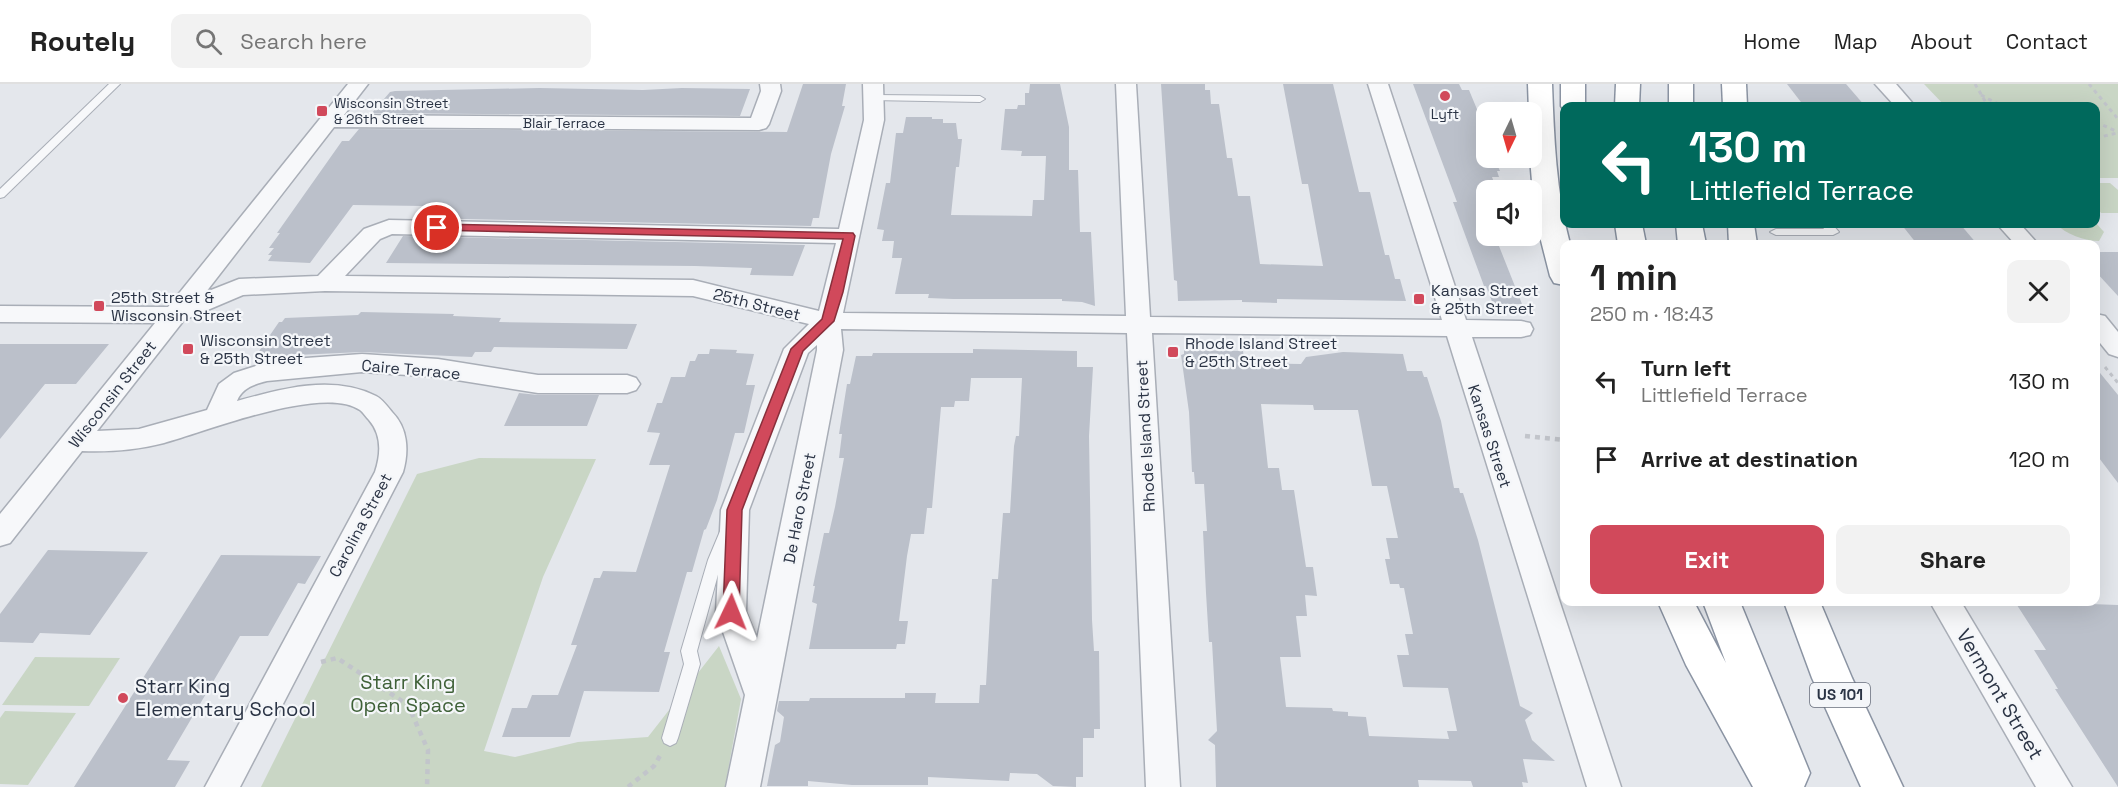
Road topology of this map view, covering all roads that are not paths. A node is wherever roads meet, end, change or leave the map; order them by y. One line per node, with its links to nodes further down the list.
1 (115, 84): 22 (lane)
2 (358, 84): 21 (street, Wisconsin Street)
3 (770, 84): 21 (street, Blair Terrace)
4 (1126, 84): 33 (street, Rhode Island Street)
5 (1378, 84): 34 (street, Kansas Street)
6 (1540, 84): 28 (highway)
7 (1573, 84): 15 (highway)
8 (1628, 84): 16 (highway)
9 (1680, 84): 17 (highway)
10 (1734, 84): 18 (highway)
11 (1748, 84): 19 (highway)
12 (1885, 84): 20 (street)
13 (874, 91): 14 (lane); 26 (street, De Haro Street)
14 (980, 99)
15 (1573, 102)
16 (1627, 102)
17 (1681, 102)
18 (1735, 102)
19 (1748, 102)
20 (1901, 102)
21 (327, 121): 31 (street, Wisconsin Street)
22 (0, 195)
23 (1830, 228): 25 (lane)
24 (2012, 228): 27 (street)
25 (1780, 233)
26 (849, 236): 29 (street); 32 (street, De Haro Street)
27 (2023, 240)
28 (1560, 260)
29 (325, 283): 31 (street, 25th Street); 32 (street, 25th Street)
30 (0, 314): 31 (street, 25th Street)
31 (174, 315): 38 (street, Wisconsin Street)
32 (828, 321): 33 (street, 25th Street); 39 (street); 45 (street, De Haro Street)
33 (1139, 323): 34 (street, 25th Street); 49 (street, Rhode Island Street)
34 (1455, 328): 35 (street, 25th Street); 50 (street, Kansas Street)
35 (1521, 329)
36 (627, 384): 37 (street, Caire Terrace)
37 (218, 417): 38 (street, Carolina Street); 47 (street, Carolina Street)
38 (75, 441): 40 (street, Wisconsin Street)
39 (735, 510): 45 (street); 46 (lane)
40 (0, 535)
41 (1679, 606): 51 (highway)
42 (1723, 606): 52 (highway)
43 (1804, 606): 53 (highway, US 101)
44 (1946, 606): 54 (street, Vermont Street)
45 (761, 695): 48 (street, De Haro Street)
46 (670, 738)
47 (222, 787)
48 (743, 787)
49 (1163, 787)
50 (1604, 787)
51 (1776, 787)
52 (1795, 787)
53 (1882, 787)
54 (2055, 787)

